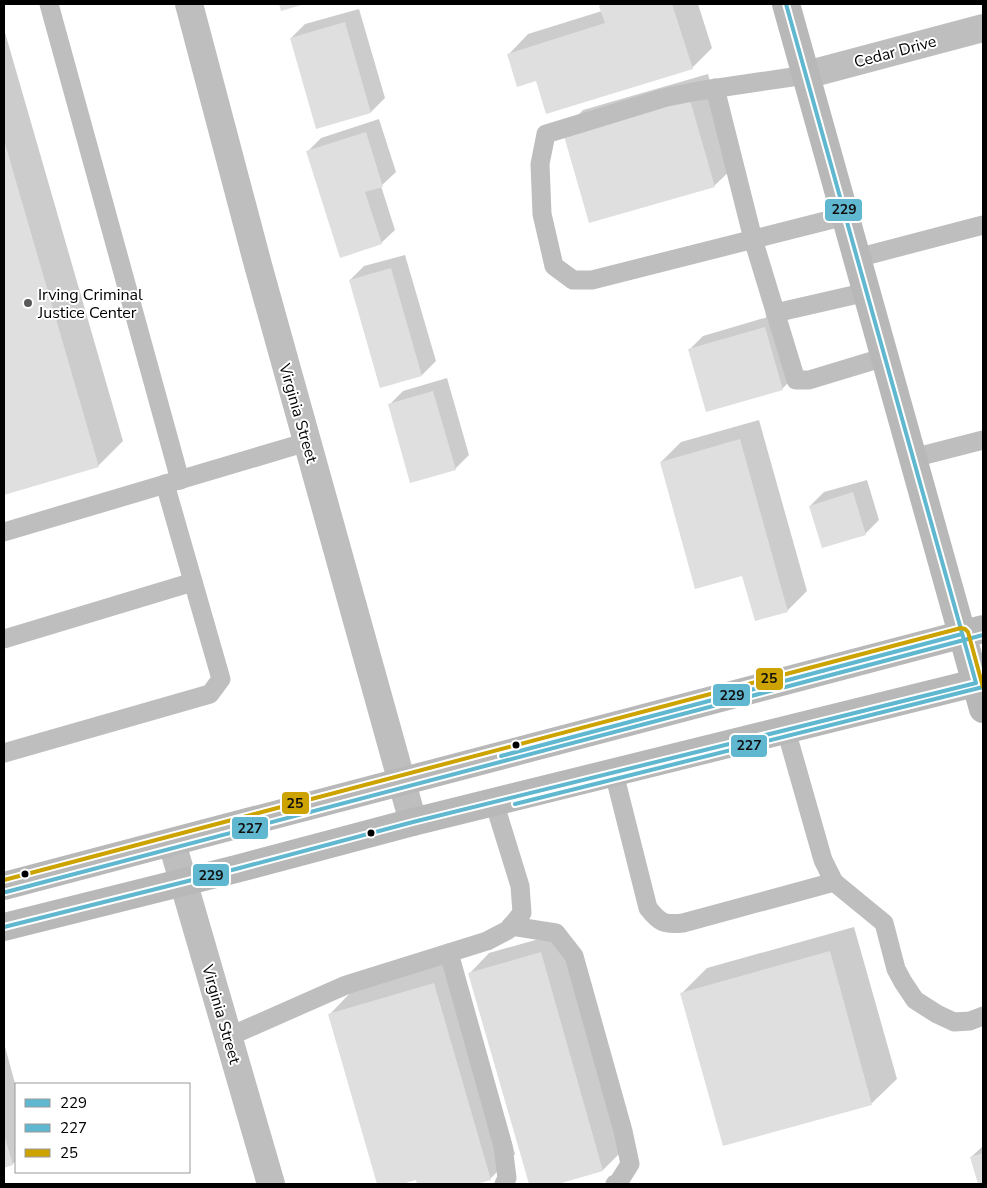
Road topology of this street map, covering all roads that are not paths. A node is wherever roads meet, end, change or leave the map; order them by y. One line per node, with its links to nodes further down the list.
1 (49, 4): 17 (lane)
2 (189, 4): 15 (street, Virginia Street)
3 (786, 4): 5 (main road)
4 (983, 28): 5 (street, Cedar Drive)
5 (806, 75): 6 (lane); 7 (main road)
6 (715, 88): 9 (lane); 9 (lane)
7 (845, 216): 9 (lane); 10 (main road)
8 (983, 226): 10 (lane)
9 (753, 239): 12 (lane)
10 (857, 258): 11 (main road)
11 (867, 292): 12 (lane); 13 (main road)
12 (775, 313): 13 (lane)
13 (885, 357): 16 (main road)
14 (983, 440): 16 (lane)
15 (307, 442): 17 (lane); 27 (street, Virginia Street)
16 (913, 458): 20 (main road)
17 (172, 482): 18 (lane); 19 (lane)
18 (4, 532)
19 (193, 582): 21 (lane); 25 (lane)
20 (973, 631): 22 (main road); 27 (main road)
21 (4, 639)
22 (979, 682): 23 (main road); 24 (main road)
23 (983, 709)
24 (786, 730): 26 (main road); 32 (lane)
25 (4, 753)
26 (614, 773): 28 (main road); 32 (lane)
27 (403, 782): 29 (street, Virginia Street); 30 (main road)
28 (494, 802): 29 (main road); 34 (lane)
29 (413, 822): 31 (main road)
30 (172, 843): 31 (street, Virginia Street); 33 (main road)
31 (183, 882): 35 (main road); 38 (street, Virginia Street)
32 (834, 882): 37 (lane)
33 (4, 886)
34 (511, 926): 36 (lane); 41 (lane)
35 (4, 927)
36 (449, 953): 38 (lane); 40 (lane)
37 (983, 1016)
38 (228, 1037): 39 (street, Virginia Street)
39 (271, 1184)
40 (504, 1184)
41 (615, 1184)

